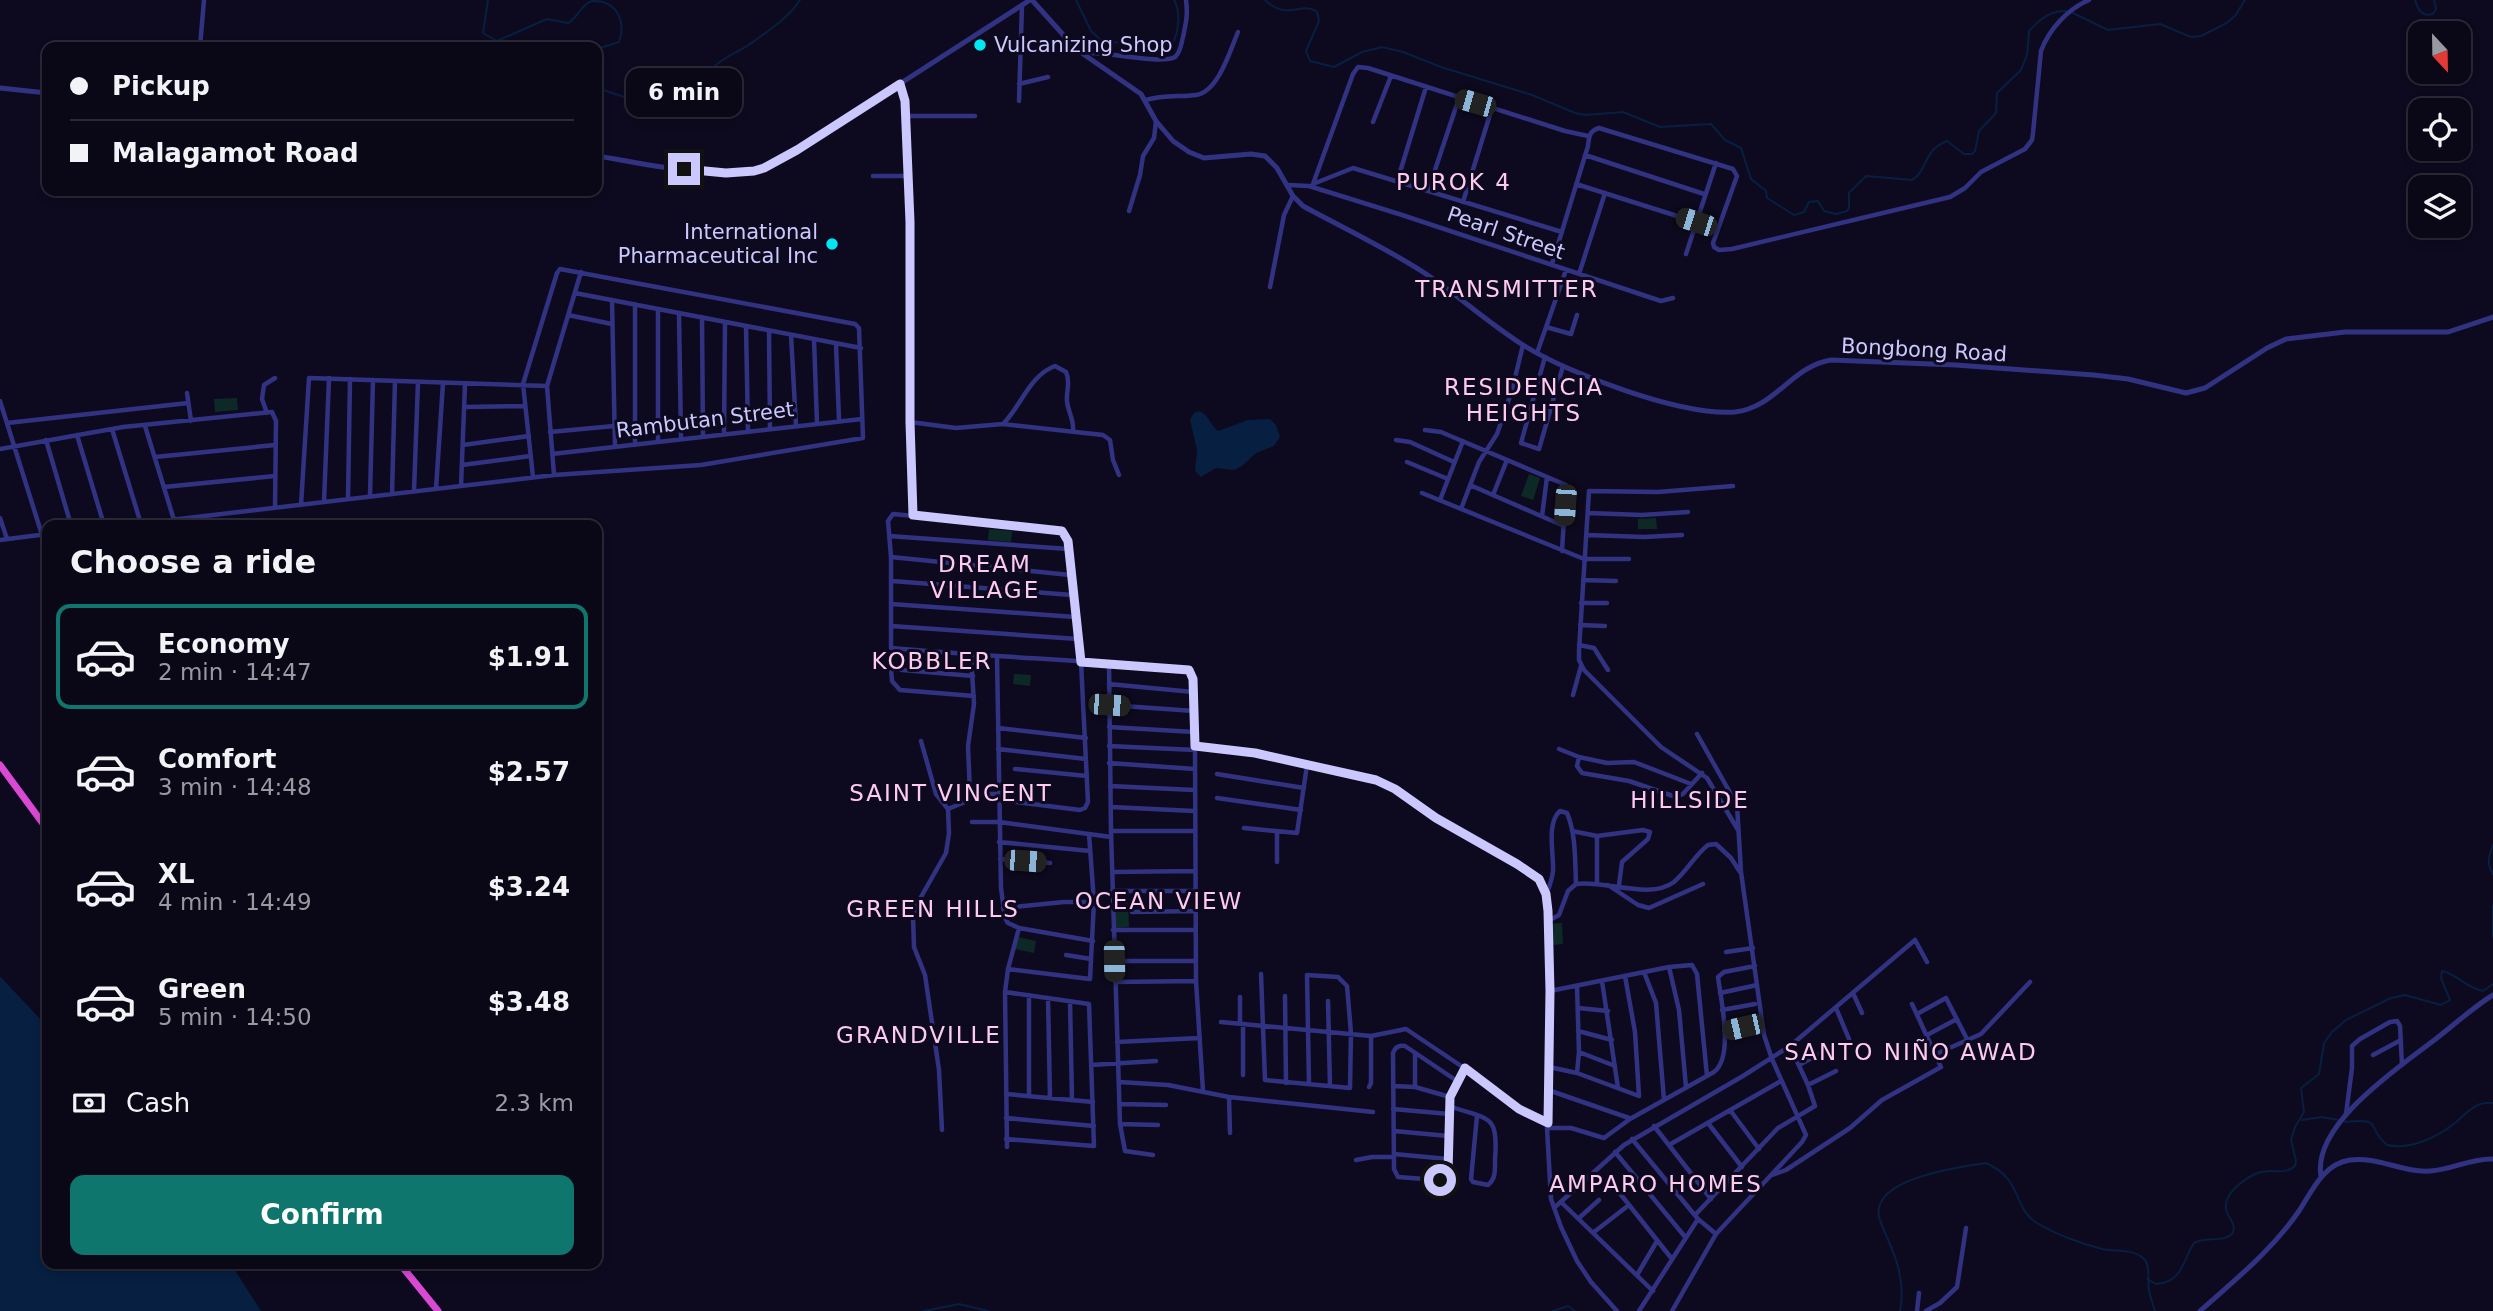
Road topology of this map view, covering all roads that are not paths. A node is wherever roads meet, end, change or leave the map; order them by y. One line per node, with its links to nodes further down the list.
1 (204, 0): 7 (street)
2 (1031, 0): 5 (street); 8 (street)
3 (1186, 0): 8 (street)
4 (2089, 0): 27 (street)
5 (1022, 5): 11 (street); 12 (street)
6 (1238, 32): 17 (street)
7 (200, 42)
8 (1082, 54): 17 (street)
9 (1391, 76): 13 (street); 23 (street); 33 (street)
10 (1048, 77): 12 (street)
11 (900, 84): 20 (street); 26 (street)
12 (1019, 84): 18 (street)
13 (1426, 87): 16 (street); 30 (street)
14 (0, 88): 15 (street)
15 (42, 92)
16 (1459, 98): 19 (street); 34 (street)
17 (1146, 100): 22 (street)
18 (1019, 101)
19 (1492, 108): 24 (street); 38 (street)
20 (905, 116): 21 (street); 29 (street)
21 (975, 116)
22 (1156, 121): 32 (street); 39 (street)
23 (1373, 122)
24 (1588, 136): 25 (street); 27 (street)
25 (1585, 155): 31 (street); 36 (street)
26 (602, 157)
27 (1716, 163): 36 (street)
28 (873, 176): 29 (street)
29 (908, 176): 90 (street)
30 (1397, 181): 33 (street); 34 (street)
31 (1576, 184): 35 (street); 41 (street)
32 (1288, 185): 33 (street, Pearl Street); 37 (street)
33 (1311, 185): 43 (street, Pearl Street)
34 (1428, 191): 38 (street)
35 (1605, 193): 40 (street); 46 (street)
36 (1704, 194): 40 (street)
37 (1293, 196): 47 (street); 66 (street, Bongbong Road)
38 (1463, 202): 41 (street)
39 (1129, 211)
40 (1696, 222): 42 (street)
41 (1562, 232): 43 (street)
42 (1686, 254)
43 (1552, 264): 44 (street, Pearl Street)
44 (1566, 270): 46 (street, Pearl Street); 61 (street)
45 (581, 272): 48 (street); 67 (street); 79 (street)
46 (1579, 274): 49 (street, Pearl Street)
47 (1270, 287)
48 (575, 293): 50 (street); 54 (street)
49 (1672, 298)
50 (612, 300): 51 (street); 59 (street)
51 (635, 304): 52 (street); 114 (street)
52 (658, 309): 53 (street); 111 (street)
53 (679, 313): 56 (street); 107 (street)
54 (568, 315): 59 (street); 80 (street)
55 (1577, 315): 61 (street)
56 (702, 317): 58 (street); 106 (street)
57 (2493, 317): 70 (street, Bongbong Road)
58 (725, 322): 60 (street); 104 (street)
59 (612, 324): 95 (street)
60 (746, 326): 62 (street); 102 (street)
61 (1546, 327): 68 (street)
62 (769, 331): 63 (street); 98 (street)
63 (791, 335): 64 (street); 96 (street)
64 (814, 339): 65 (street); 92 (street)
65 (836, 344): 67 (street); 88 (street)
66 (1523, 345): 68 (street, Bongbong Road); 118 (street)
67 (861, 348): 87 (street)
68 (1537, 353): 69 (street, Bongbong Road)
69 (1545, 357): 70 (street, Bongbong Road); 70 (street)
70 (1563, 366)
71 (275, 378): 86 (street)
72 (329, 378): 73 (street); 144 (street); 145 (street)
73 (351, 379): 74 (street); 142 (street)
74 (373, 380): 75 (street); 141 (street)
75 (395, 381): 76 (street); 139 (street)
76 (418, 382): 77 (street); 137 (street)
77 (443, 383): 78 (street); 136 (street)
78 (465, 384): 79 (street); 85 (street)
79 (523, 384): 80 (street); 84 (street)
80 (547, 386): 101 (street)
81 (187, 393): 83 (street)
82 (0, 401): 91 (street)
83 (188, 403): 89 (street); 91 (street)
84 (525, 406): 85 (street); 105 (street)
85 (464, 407): 113 (street)
86 (267, 413): 89 (street); 112 (street)
87 (862, 419): 88 (street, Rambutan Street); 126 (street)
88 (839, 420): 92 (street, Rambutan Street)
89 (191, 421): 94 (street)
90 (910, 422): 93 (street); 150 (street)
91 (7, 423): 115 (street)
92 (817, 424): 96 (street, Rambutan Street)
93 (1003, 424): 99 (street); 99 (street)
94 (145, 426): 97 (street); 121 (street)
95 (614, 426): 101 (street); 116 (street)
96 (796, 426): 98 (street, Rambutan Street)
97 (112, 429): 103 (street); 155 (street)
98 (770, 429): 102 (street, Rambutan Street)
99 (1073, 430): 127 (street)
100 (1425, 430): 110 (street)
101 (550, 432): 119 (street)
102 (748, 432): 104 (street, Rambutan Street)
103 (76, 435): 108 (street); 154 (street)
104 (724, 435): 106 (street, Rambutan Street)
105 (528, 436): 113 (street); 120 (street)
106 (703, 437): 107 (street, Rambutan Street)
107 (681, 439): 111 (street, Rambutan Street)
108 (46, 440): 115 (street); 153 (street)
109 (1396, 440): 124 (street)
110 (1462, 441): 118 (street); 124 (street)
111 (658, 442): 114 (street, Rambutan Street)
112 (275, 445): 121 (street); 128 (street)
113 (463, 445): 125 (street)
114 (635, 445): 116 (street, Rambutan Street)
115 (13, 446): 117 (street); 157 (street)
116 (615, 447): 119 (street, Rambutan Street)
117 (0, 449)
118 (1486, 450): 122 (street); 132 (street)
119 (552, 454): 126 (street)
120 (530, 456): 125 (street); 129 (street)
121 (155, 457): 134 (street)
122 (1507, 460): 130 (street); 140 (street)
123 (1406, 462): 131 (street)
124 (1454, 462): 131 (street)
125 (462, 465): 135 (street)
126 (554, 475): 129 (street)
127 (1119, 475)
128 (275, 476): 134 (street); 146 (street)
129 (533, 477): 135 (street)
130 (1547, 477): 151 (street); 158 (street)
131 (1448, 479): 143 (street)
132 (1470, 485): 140 (street); 147 (street)
133 (1733, 485): 149 (street)
134 (164, 486): 156 (street)
135 (461, 486): 136 (street)
136 (436, 489): 137 (street)
137 (414, 491): 139 (street)
138 (1422, 493): 143 (street)
139 (392, 494): 141 (street)
140 (1493, 495): 151 (street)
141 (370, 496): 142 (street)
142 (348, 499): 144 (street)
143 (1440, 500): 147 (street)
144 (324, 502): 145 (street)
145 (301, 505): 146 (street)
146 (275, 507): 156 (street)
147 (1461, 509): 166 (street)
148 (1688, 512): 149 (street)
149 (1588, 513): 162 (street)
150 (913, 515): 161 (street); 165 (street)
151 (1542, 516): 158 (street)
152 (0, 518): 163 (street)
153 (70, 520)
154 (102, 520)
155 (140, 520)
156 (174, 520)
157 (42, 526)
158 (1563, 526): 166 (street)
159 (42, 534): 163 (street)
160 (1682, 535): 162 (street)
161 (889, 536): 165 (street); 167 (street)
162 (1587, 536): 168 (street)
163 (7, 539): 164 (street)
164 (0, 540)
165 (1068, 549): 170 (street)
166 (1562, 551): 168 (street)
167 (891, 557): 170 (street); 172 (street)
168 (1584, 559): 169 (street); 171 (street)
169 (1629, 559)
170 (1070, 575): 174 (street)
171 (1583, 580): 173 (street); 175 (street)
172 (891, 581): 174 (street); 177 (street)
173 (1616, 581)
174 (1072, 595): 178 (street)
175 (1581, 603): 176 (street); 179 (street)
176 (1607, 603)
177 (891, 604): 178 (street); 180 (street)
178 (1075, 617): 182 (street)
179 (1580, 625): 181 (street); 183 (street)
180 (891, 626): 182 (street); 184 (street)
181 (1605, 626)
182 (1078, 639): 186 (street)
183 (1579, 645): 188 (street); 189 (street)
184 (971, 655): 185 (street); 190 (street)
185 (997, 657): 186 (street); 198 (street)
186 (1081, 662): 187 (street); 201 (street)
187 (1109, 662): 191 (street); 192 (street)
188 (1581, 665): 193 (street); 214 (street)
189 (1608, 670)
190 (973, 676): 194 (street); 194 (street)
191 (1109, 684): 192 (street); 195 (street)
192 (1193, 692): 196 (street)
193 (1573, 695)
194 (974, 696): 221 (street)
195 (1109, 705): 196 (street); 197 (street)
196 (1194, 711): 199 (street)
197 (1109, 727): 199 (street); 203 (street)
198 (998, 728): 201 (street); 205 (street)
199 (1194, 732): 204 (street)
200 (1697, 734): 234 (street)
201 (1086, 738): 208 (street)
202 (921, 741): 225 (street)
203 (1109, 746): 204 (street); 209 (street)
204 (1195, 748): 211 (street); 213 (street)
205 (998, 749): 208 (street); 222 (street)
206 (1559, 749): 207 (street)
207 (1579, 757): 217 (street); 217 (street)
208 (1086, 759): 216 (street)
209 (1110, 763): 213 (street); 218 (street)
210 (0, 765): 230 (highway)
211 (1307, 765): 219 (street); 254 (street)
212 (1014, 769): 216 (street)
213 (1195, 769): 220 (street)
214 (1702, 773): 217 (street); 234 (street)
215 (1217, 774): 219 (street)
216 (1087, 776): 222 (street)
217 (1691, 784)
218 (1110, 786): 220 (street); 224 (street)
219 (1304, 788): 226 (street)
220 (1194, 790): 227 (street)
221 (970, 794): 222 (street); 225 (street)
222 (999, 797): 229 (street)
223 (1217, 798): 226 (street)
224 (1111, 807): 227 (street); 237 (street)
225 (948, 809): 380 (street)
226 (1301, 810): 235 (street)
227 (1194, 811): 232 (street)
228 (972, 821): 229 (street)
229 (999, 822): 236 (street); 239 (street)
230 (42, 823)
231 (1244, 828): 235 (street)
232 (1195, 831): 237 (street); 244 (street)
233 (1572, 831): 238 (street); 248 (street); 254 (street)
234 (1739, 831): 246 (street)
235 (1278, 832): 242 (street)
236 (1089, 834): 237 (street); 240 (street)
237 (1111, 834): 245 (street)
238 (1597, 836): 247 (street); 251 (street)
239 (999, 842): 240 (street); 241 (street)
240 (1090, 851): 255 (street)
241 (1000, 859): 243 (street); 256 (street)
242 (1277, 862)
243 (1050, 863)
244 (1195, 871): 245 (street); 253 (street)
245 (1112, 872): 252 (street)
246 (1741, 872): 251 (street); 264 (street)
247 (1597, 883): 248 (street); 249 (street)
248 (1576, 884): 259 (street)
249 (1607, 884): 250 (street); 251 (street)
250 (1703, 884)
251 (1619, 885)
252 (1112, 891): 253 (street); 261 (street)
253 (1195, 891): 257 (street)
254 (1546, 894): 259 (street)
255 (1094, 902): 256 (street); 263 (street)
256 (1003, 908): 260 (street)
257 (1195, 911): 258 (street); 262 (street)
258 (1132, 912)
259 (1548, 921): 283 (street)
260 (1019, 928): 263 (street); 273 (street)
261 (1114, 930): 262 (street); 268 (street)
262 (1195, 930): 269 (street)
263 (1093, 941): 267 (street)
264 (1753, 948): 265 (street); 271 (street)
265 (1726, 952)
266 (1066, 954): 267 (street)
267 (1091, 958): 273 (street)
268 (1114, 961): 269 (street); 279 (street)
269 (1196, 961): 277 (street)
270 (1927, 961): 286 (street)
271 (1755, 966): 281 (street); 285 (street)
272 (1669, 967): 274 (street); 339 (street); 350 (street)
273 (1008, 969): 284 (street)
274 (1644, 972): 276 (street); 360 (street)
275 (1261, 974): 306 (street)
276 (1625, 976): 278 (street); 351 (street)
277 (1196, 981): 279 (street); 315 (street)
278 (1602, 981): 282 (street); 299 (street)
279 (1115, 982): 320 (street)
280 (2030, 982): 317 (street)
281 (1757, 985): 285 (street); 304 (street)
282 (1577, 986): 283 (street); 296 (street)
283 (1550, 991): 334 (street)
284 (1005, 992): 287 (street); 354 (street)
285 (1720, 993): 298 (street)
286 (1853, 993): 297 (street); 300 (street)
287 (1029, 995): 291 (street); 355 (street)
288 (2493, 995): 332 (street)
289 (1285, 996): 307 (street)
290 (1240, 997): 305 (street)
291 (1048, 998): 292 (street); 358 (street)
292 (1070, 1001): 330 (street); 359 (street)
293 (1328, 1001): 309 (street)
294 (1755, 1004): 298 (street)
295 (1912, 1004): 301 (street)
296 (1578, 1008): 299 (street); 310 (street)
297 (1836, 1008): 316 (street); 321 (street)
298 (1722, 1010): 311 (street)
299 (1608, 1011): 318 (street)
300 (1863, 1013)
301 (1917, 1014): 302 (street); 313 (street)
302 (1957, 1019): 313 (street); 317 (street)
303 (1221, 1022): 305 (street)
304 (1762, 1022): 311 (street); 327 (street)
305 (1242, 1023): 306 (street); 338 (street)
306 (1263, 1025): 307 (street); 343 (street)
307 (1286, 1027): 308 (street); 343 (street)
308 (1307, 1030): 309 (street); 312 (street); 344 (street)
309 (1328, 1031): 312 (street); 346 (street)
310 (1578, 1031): 318 (street); 324 (street)
311 (1724, 1031): 339 (street)
312 (1351, 1033): 314 (street); 346 (street)
313 (1927, 1035): 325 (street)
314 (1371, 1036): 335 (street); 348 (street)
315 (1200, 1038): 320 (street); 353 (street)
316 (1849, 1039)
317 (1967, 1039): 325 (street)
318 (1612, 1040): 333 (street)
319 (2401, 1040): 326 (street); 332 (street); 369 (street)
320 (1117, 1042): 329 (street)
321 (1790, 1046): 327 (street); 331 (street)
322 (1834, 1046): 331 (street)
323 (1415, 1052): 340 (street); 347 (street); 349 (street)
324 (1579, 1052): 333 (street); 337 (street)
325 (1936, 1054): 396 (street)
326 (2373, 1055)
327 (1772, 1059): 341 (street); 379 (street)
328 (1156, 1061): 329 (street)
329 (1118, 1063): 330 (street); 342 (street)
330 (1091, 1065): 361 (street)
331 (1799, 1065): 345 (street)
332 (2402, 1065): 369 (street)
333 (1616, 1066): 351 (street)
334 (1549, 1067): 337 (street); 352 (street)
335 (1465, 1068): 340 (street); 377 (street)
336 (1836, 1071): 345 (street)
337 (1577, 1073): 351 (street)
338 (1243, 1075)
339 (1707, 1076): 350 (street)
340 (1457, 1081): 357 (street)
341 (1781, 1081): 366 (street); 371 (street)
342 (1119, 1082): 353 (street); 362 (street)
343 (1286, 1083): 344 (street)
344 (1309, 1084): 346 (street)
345 (1808, 1085): 371 (street)
346 (1330, 1086)
347 (1393, 1086): 349 (street); 365 (street)
348 (1369, 1087)
349 (1415, 1087): 357 (street)
350 (1686, 1087): 360 (street)
351 (1618, 1088)
352 (1548, 1090): 373 (street); 377 (street)
353 (1203, 1091): 356 (street)
354 (1006, 1094): 355 (street); 372 (street)
355 (1029, 1096): 358 (street)
356 (1229, 1097): 367 (street); 382 (street)
357 (1450, 1097): 364 (street)
358 (1050, 1098): 359 (street)
359 (1072, 1100): 361 (street)
360 (1664, 1100): 373 (street)
361 (1093, 1101): 378 (street)
362 (1119, 1104): 363 (street); 375 (street)
363 (1166, 1105)
364 (1449, 1107): 368 (street); 370 (street)
365 (1393, 1109): 368 (street); 381 (street)
366 (1730, 1110): 374 (street); 388 (street)
367 (1373, 1112)
368 (1449, 1114): 383 (street)
369 (2346, 1115): 397 (street)
370 (1477, 1116): 370 (street)
371 (1797, 1116): 388 (street); 396 (street)
372 (1006, 1118): 378 (street); 384 (street)
373 (1630, 1119): 377 (street)
374 (1707, 1123): 386 (street); 395 (street)
375 (1120, 1124): 376 (street); 390 (street)
376 (1158, 1125)
377 (1547, 1125): 403 (street)
378 (1094, 1126): 384 (street)
379 (1654, 1126): 385 (street); 386 (street)
380 (942, 1130)
381 (1394, 1131): 383 (street); 391 (street)
382 (1230, 1133)
383 (1448, 1136): 392 (street)
384 (1006, 1139): 387 (street)
385 (1632, 1139): 389 (street); 404 (street)
386 (1669, 1145): 399 (street)
387 (1006, 1147)
388 (1759, 1149): 395 (street)
389 (1615, 1152): 401 (street); 409 (street)
390 (1153, 1156)
391 (1394, 1156): 392 (street); 392 (street); 394 (street)
392 (1448, 1159)
393 (2493, 1159): 397 (street)
394 (1356, 1160)
395 (1742, 1167): 399 (street)
396 (1771, 1175): 408 (street)
397 (2321, 1176): 422 (street)
398 (1618, 1191): 402 (street)
399 (1711, 1199): 404 (street)
400 (1599, 1200): 405 (street)
401 (1561, 1202): 403 (street); 405 (street)
402 (1629, 1205): 407 (street); 410 (street)
403 (1553, 1209): 417 (street)
404 (1697, 1217): 408 (street); 409 (street)
405 (1579, 1218): 407 (street)
406 (1966, 1228): 421 (street)
407 (1594, 1233): 413 (street)
408 (1716, 1234): 419 (street)
409 (1686, 1238): 411 (street)
410 (1657, 1241): 411 (street); 413 (street)
411 (1672, 1259): 414 (street)
412 (404, 1269): 416 (highway)
413 (1637, 1275): 414 (street)
414 (1653, 1290): 418 (street)
415 (1919, 1293): 420 (street)
416 (438, 1311)
417 (1617, 1311)
418 (1639, 1311)
419 (1672, 1311)
420 (1917, 1311)
421 (1926, 1311)
422 (2200, 1311)

